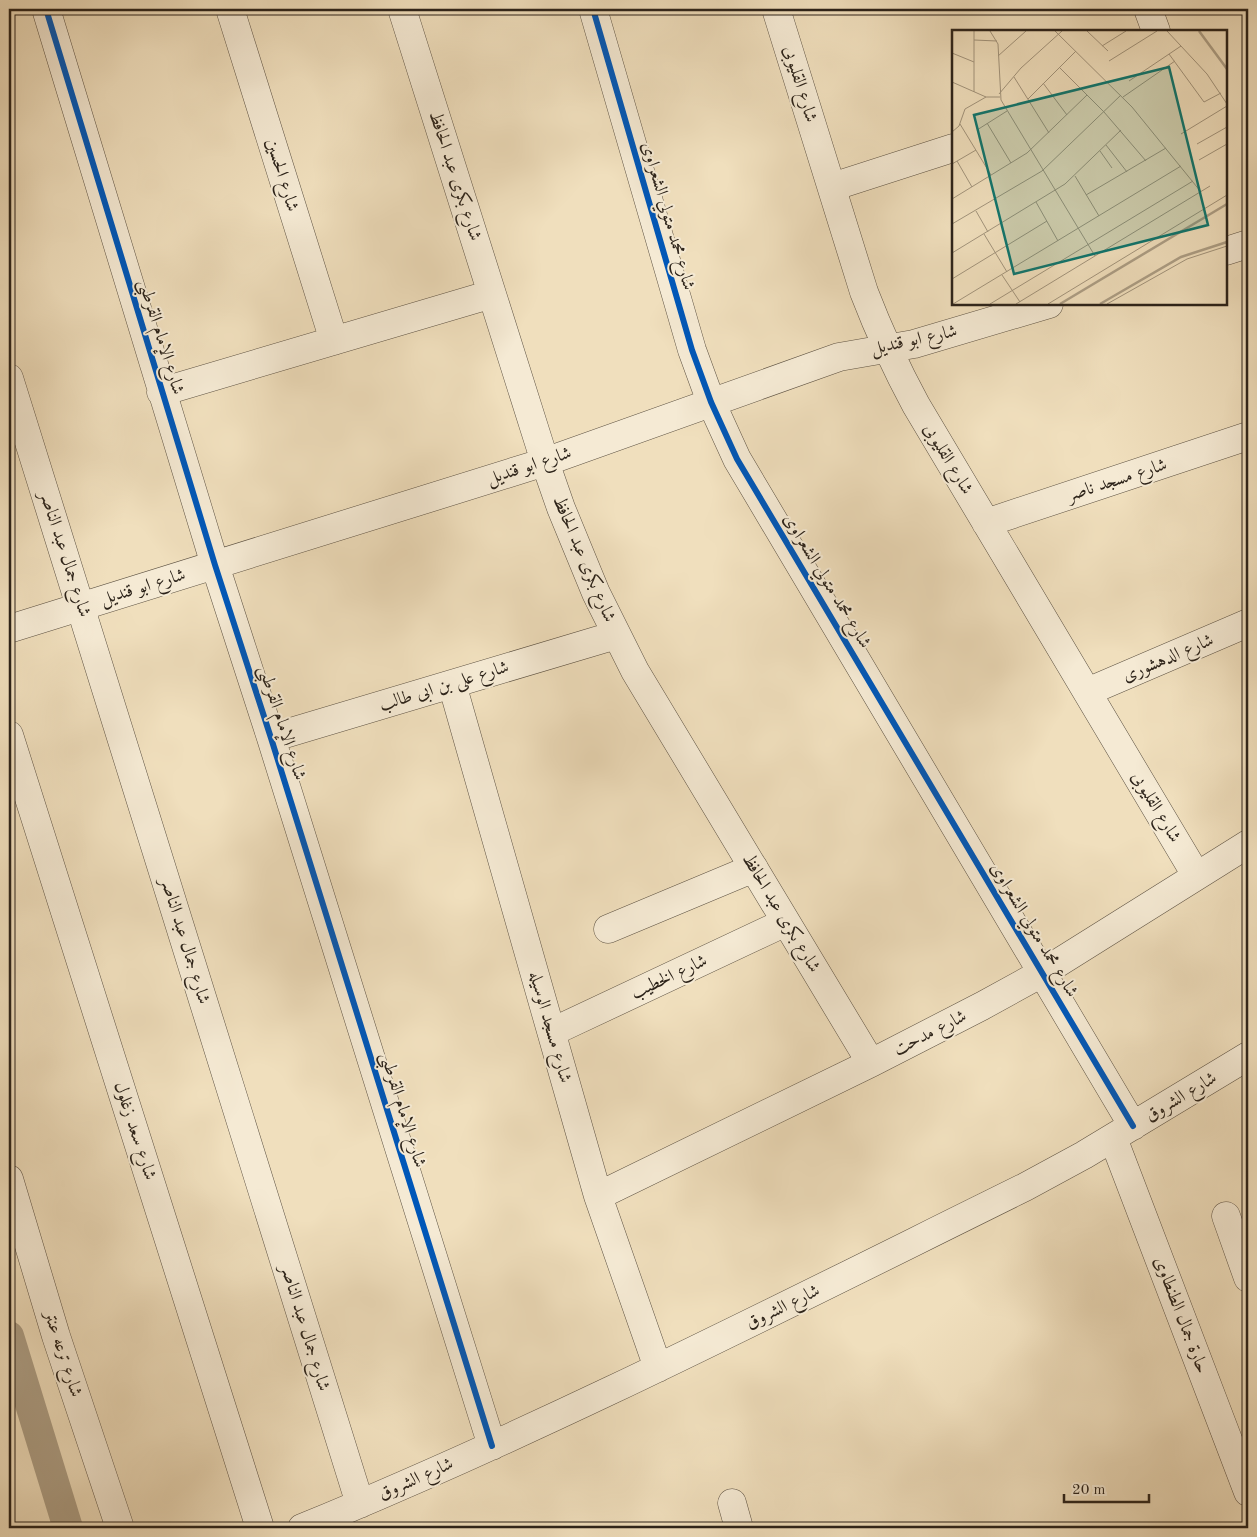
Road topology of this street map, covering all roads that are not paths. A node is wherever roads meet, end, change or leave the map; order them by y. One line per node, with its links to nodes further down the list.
1 (46, 9): 17 (street, شارع الإمام القرطبى)
2 (230, 9): 14 (street, شارع الحسين)
3 (402, 9): 12 (street, شارع بكرى عبد الحافظ)
4 (593, 9): 18 (street, شارع محمد متولي الشعراوى)
5 (1148, 9): 7 (street)
6 (785, 11): 9 (street, شارع القليوبى)
7 (1156, 30)
8 (952, 148): 9 (street)
9 (832, 187): 15 (street, شارع القليوبى)
10 (1248, 244): 11 (street)
11 (1227, 251)
12 (492, 294): 14 (street); 20 (street, شارع بكرى عبد الحافظ)
13 (1046, 305): 15 (street, شارع ابو قنديل)
14 (334, 341): 17 (street)
15 (888, 349): 18 (street, شارع ابو قنديل); 21 (street, شارع القليوبى)
16 (9, 378): 23 (street, شارع جمال عبد الناصر)
17 (162, 392): 22 (street, شارع الإمام القرطبى)
18 (711, 402): 20 (street, شارع ابو قنديل); 36 (street, شارع محمد متولي الشعراوى)
19 (1248, 436): 21 (street, شارع مسجد ناصر)
20 (545, 462): 22 (street, شارع ابو قنديل); 26 (street, شارع بكرى عبد الحافظ)
21 (986, 523): 28 (street, شارع القليوبى)
22 (215, 565): 23 (street, شارع ابو قنديل); 30 (street, شارع الإمام القرطبى)
23 (81, 606): 25 (street, شارع ابو قنديل); 49 (street, شارع جمال عبد الناصر)
24 (1248, 623): 28 (street, شارع الدهشورى)
25 (9, 629)
26 (616, 635): 27 (street, شارع على بن ابى طالب); 32 (street, شارع بكرى عبد الحافظ)
27 (452, 684): 30 (street, شارع على بن ابى طالب); 37 (street, شارع مسجد الوسيله)
28 (1087, 692): 33 (street, شارع القليوبى)
29 (9, 735): 51 (street, شارع سعد زغلول)
30 (271, 738): 46 (street, شارع الإمام القرطبى)
31 (1248, 844): 33 (street, شارع مدحت)
32 (754, 868): 34 (street, شارع بكرى عبد الحافظ); 35 (street)
33 (1196, 875): 36 (street, شارع مدحت)
34 (786, 922): 37 (street, شارع الخطيب); 39 (street, شارع بكرى عبد الحافظ)
35 (608, 929)
36 (1042, 973): 39 (street, شارع مدحت); 40 (street, شارع محمد متولي الشعراوى)
37 (552, 1032): 42 (street, شارع مسجد الوسيله)
38 (1248, 1056): 40 (street, شارع الشروق)
39 (871, 1063): 42 (street, شارع مدحت)
40 (1123, 1132): 45 (street, شارع الشروق); 47 (street, حارة جمال الطنطاوى)
41 (9, 1179): 50 (street, شارع ترعه عنتر)
42 (598, 1196): 45 (street, شارع مسجد الوسيله)
43 (1226, 1216): 44 (street)
44 (1248, 1278)
45 (658, 1368): 46 (street, شارع الشروق)
46 (492, 1446): 49 (street, شارع الشروق)
47 (1248, 1492)
48 (732, 1503): 53 (street)
49 (360, 1504): 52 (street, شارع الشروق)
50 (120, 1528)
51 (260, 1528)
52 (302, 1528)
53 (740, 1528)

